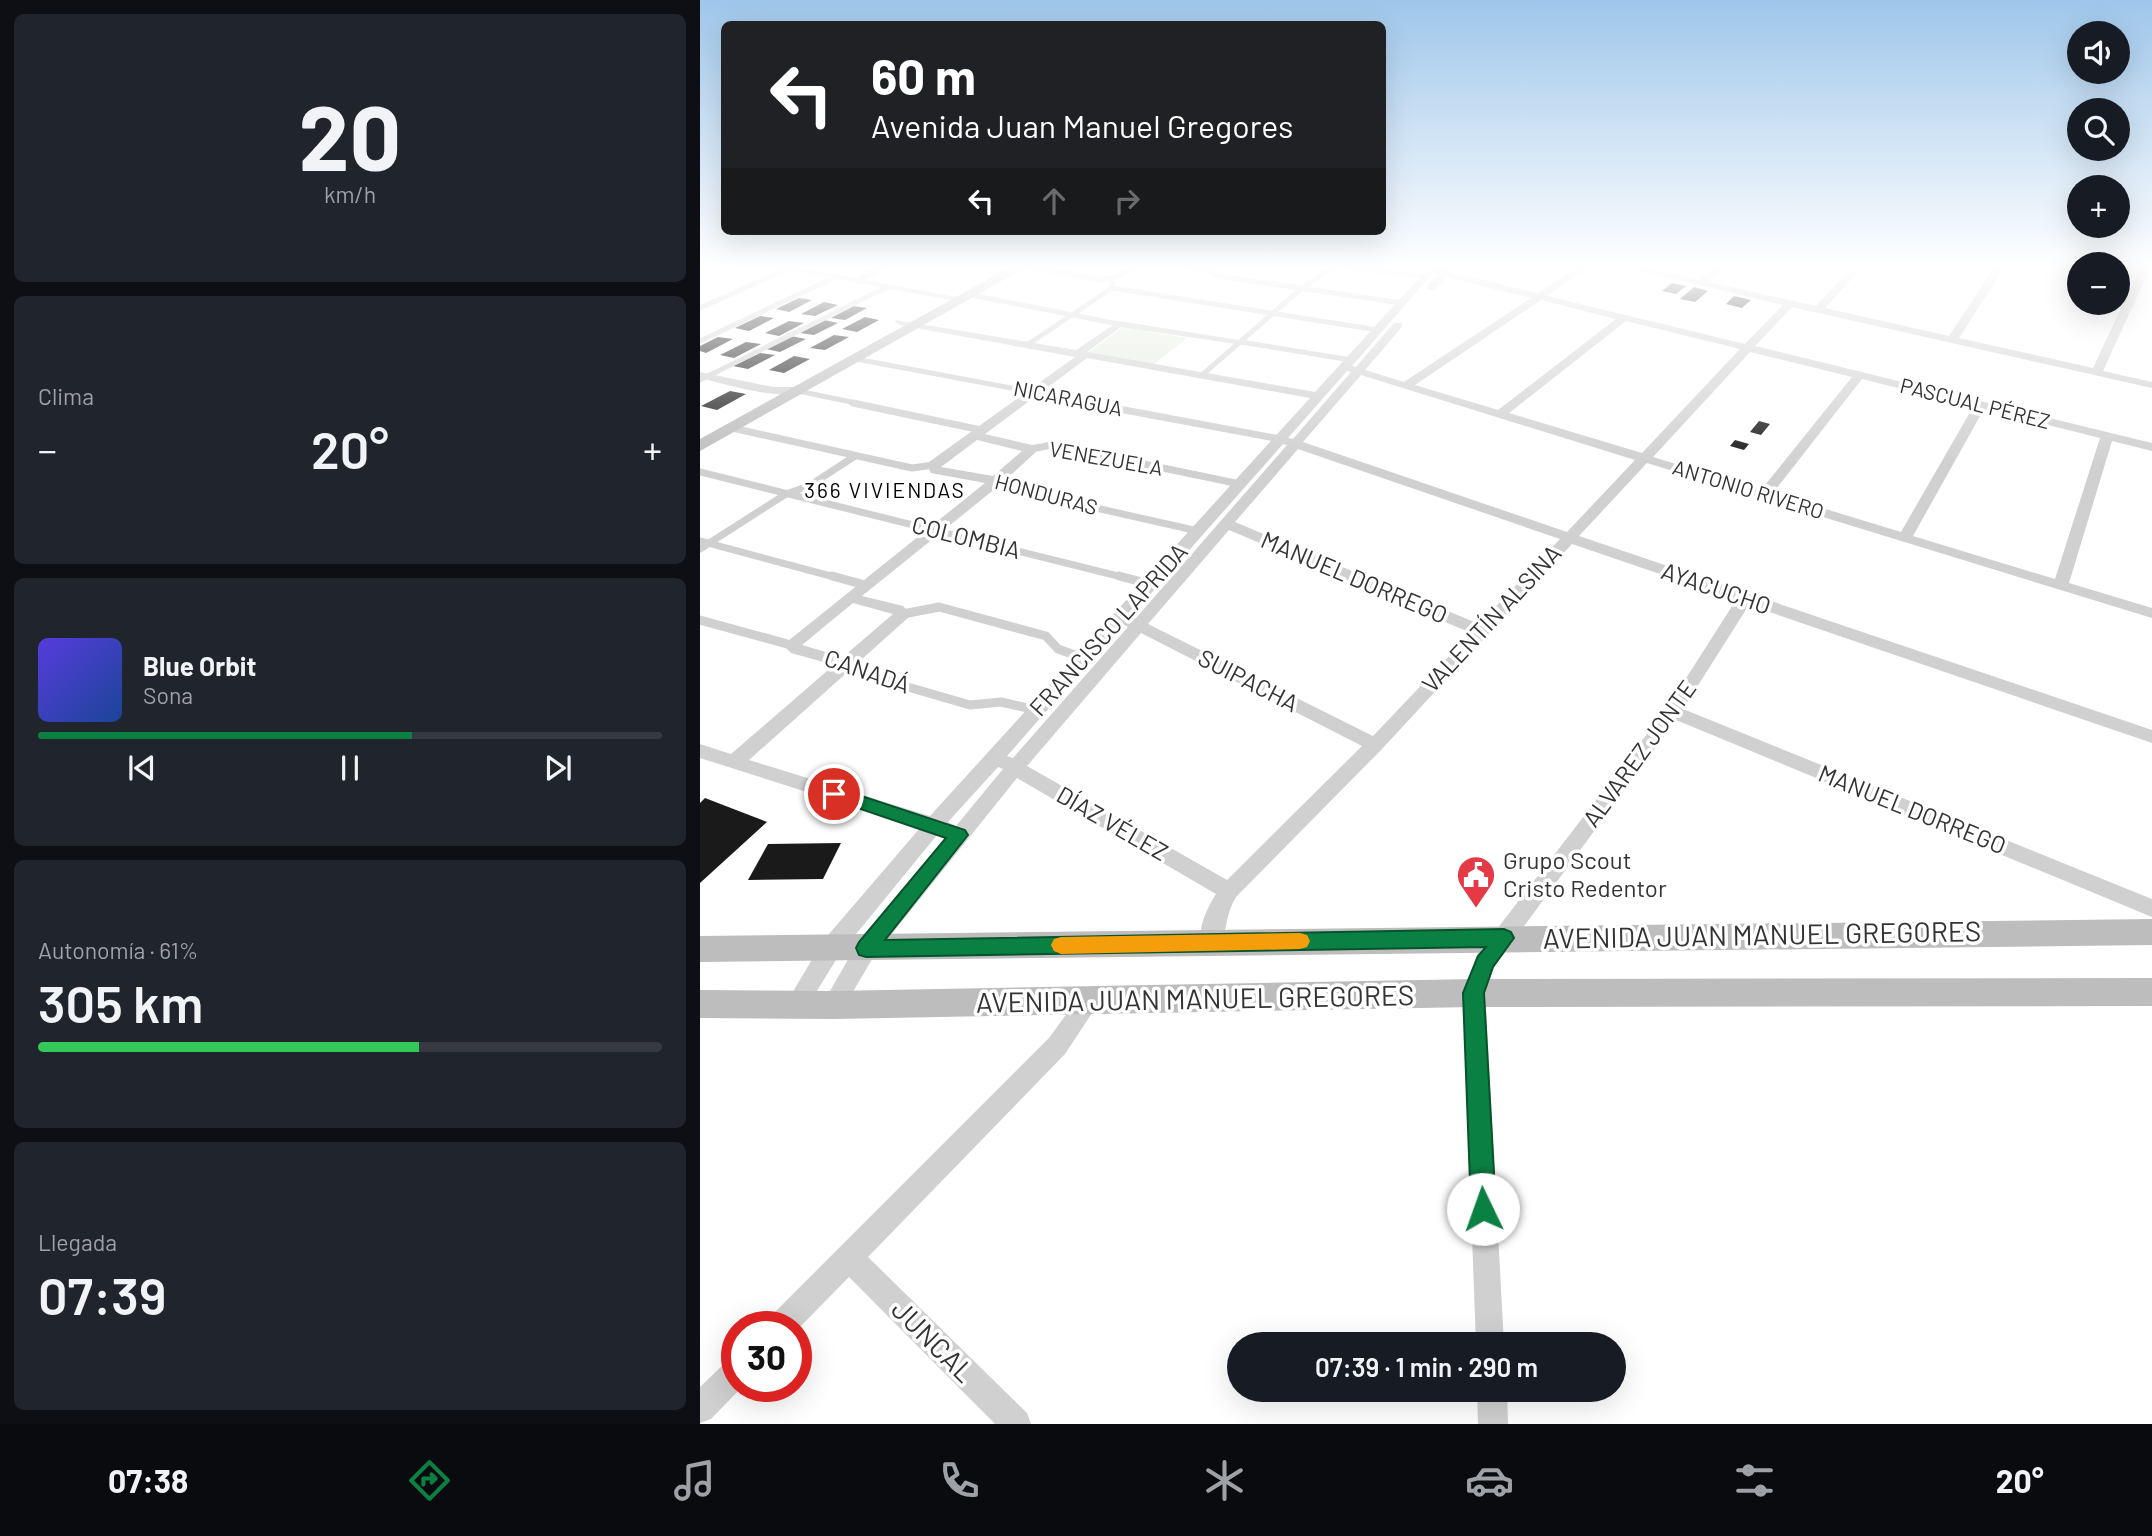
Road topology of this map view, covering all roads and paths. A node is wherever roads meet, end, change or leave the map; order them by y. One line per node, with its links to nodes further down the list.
1 (718, 332): 20 (lane)
2 (794, 332): 30 (lane)
3 (889, 332): 33 (main road)
4 (894, 332): 25 (main road)
5 (959, 332): 22 (street)
6 (1045, 332): 22 (lane)
7 (1109, 332): 24 (street)
8 (1176, 332): 21 (street)
9 (1251, 332): 21 (lane)
10 (1376, 332): 26 (street, FRANCISCO LAPRIDA)
11 (1381, 332): 26 (street, FRANCISCO LAPRIDA)
12 (1484, 332): 31 (street)
13 (1605, 332): 38 (street)
14 (1687, 332): 23 (street, PASCUAL PÉREZ)
15 (1763, 332): 23 (street, VALENTÍN ALSINA)
16 (1918, 332): 19 (street)
17 (1957, 332): 19 (street)
18 (2115, 332): 27 (street)
19 (1952, 340): 27 (street)
20 (700, 341)
21 (1240, 342): 26 (lane); 28 (lane)
22 (1027, 345): 24 (street)
23 (1749, 348): 29 (street, PASCUAL PÉREZ); 49 (street, VALENTÍN ALSINA)
24 (1081, 355): 28 (street); 35 (street)
25 (856, 359): 34 (main road); 35 (lane, NICARAGUA)
26 (1351, 366): 31 (street, ANTONIO RIVERO); 36 (street, FRANCISCO LAPRIDA); 44 (street, FRANCISCO LAPRIDA)
27 (2097, 372): 32 (street)
28 (1202, 375): 36 (street)
29 (1859, 375): 37 (street, PASCUAL PÉREZ); 55 (street)
30 (702, 377): 33 (street)
31 (1407, 385): 38 (street, ANTONIO RIVERO)
32 (2152, 385)
33 (773, 390): 34 (street); 40 (main road)
34 (798, 391): 39 (main road); 41 (lane, VENEZUELA)
35 (1034, 392): 41 (street); 43 (lane, NICARAGUA)
36 (1318, 396): 43 (street, FRANCISCO LAPRIDA)
37 (1980, 405): 42 (street, PASCUAL PÉREZ); 60 (street)
38 (1501, 414): 49 (street, ANTONIO RIVERO)
39 (732, 428): 45 (main road); 48 (lane, HONDURAS)
40 (700, 430)
41 (977, 433): 47 (street, VENEZUELA); 50 (street)
42 (2107, 436): 46 (street, PASCUAL PÉREZ); 65 (street)
43 (1280, 439): 44 (street, AYACUCHO); 53 (street, FRANCISCO LAPRIDA)
44 (1297, 442): 56 (street, FRANCISCO LAPRIDA); 59 (street, AYACUCHO)
45 (700, 446)
46 (2152, 447)
47 (1031, 449): 52 (street); 53 (lane, VENEZUELA)
48 (855, 456): 50 (lane, HONDURAS); 54 (lane)
49 (1643, 457): 55 (street, ANTONIO RIVERO); 59 (street, VALENTÍN ALSINA)
50 (934, 465): 52 (street, HONDURAS)
51 (700, 472): 54 (lane, COLOMBIA)
52 (996, 481): 57 (street); 58 (lane, HONDURAS)
53 (1240, 484): 58 (street, FRANCISCO LAPRIDA)
54 (786, 494): 57 (lane, COLOMBIA); 61 (lane)
55 (1764, 495): 60 (street, ANTONIO RIVERO)
56 (1227, 524): 72 (street, FRANCISCO LAPRIDA); 73 (street, MANUEL DORREGO)
57 (935, 530): 63 (lane, COLOMBIA); 64 (street)
58 (1198, 531): 63 (street, FRANCISCO LAPRIDA)
59 (1568, 537): 67 (street, AYACUCHO); 73 (street, VALENTÍN ALSINA)
60 (1905, 538): 65 (street, ANTONIO RIVERO)
61 (704, 542): 62 (lane); 64 (lane)
62 (700, 549)
63 (1150, 584): 70 (street, FRANCISCO LAPRIDA)
64 (865, 585): 66 (street)
65 (2061, 585): 68 (street, ANTONIO RIVERO)
66 (849, 597): 69 (street); 74 (street)
67 (1745, 599): 78 (street, ALVAREZ JONTE); 79 (street, AYACUCHO)
68 (2152, 613)
69 (903, 614): 75 (lane); 76 (street)
70 (1120, 617): 72 (street, SUIPACHA); 75 (street, FRANCISCO LAPRIDA)
71 (700, 620): 74 (lane, CANADÁ)
72 (1137, 625): 80 (street, SUIPACHA); 84 (street, FRANCISCO LAPRIDA)
73 (1481, 631): 80 (street, VALENTÍN ALSINA)
74 (791, 645): 76 (street, CANADÁ)
75 (1083, 658): 77 (street, FRANCISCO LAPRIDA)
76 (848, 664): 77 (lane, CANADÁ); 83 (street)
77 (1036, 710): 82 (street, FRANCISCO LAPRIDA)
78 (1672, 712): 88 (street, MANUEL DORREGO); 89 (street, ALVAREZ JONTE)
79 (2152, 737)
80 (1375, 744): 87 (street, VALENTÍN ALSINA)
81 (700, 751): 83 (street)
82 (995, 757): 84 (street, DÍAZ VÉLEZ); 85 (street, FRANCISCO LAPRIDA)
83 (734, 762): 85 (street)
84 (1015, 768): 86 (street, FRANCISCO LAPRIDA); 87 (street, DÍAZ VÉLEZ)
85 (934, 825): 86 (street); 91 (street, FRANCISCO LAPRIDA)
86 (959, 835): 92 (street, FRANCISCO LAPRIDA)
87 (1229, 891): 90 (street, VALENTÍN ALSINA)
88 (2149, 926): 89 (main road, AVENIDA JUAN MANUEL GREGORES)
89 (1504, 938): 90 (main road, AVENIDA JUAN MANUEL GREGORES); 95 (street, ALVAREZ JONTE)
90 (1211, 942): 92 (main road, AVENIDA JUAN MANUEL GREGORES)
91 (831, 948): 92 (main road, AVENIDA JUAN MANUEL GREGORES); 93 (main road, AVENIDA JUAN MANUEL GREGORES); 98 (street, FRANCISCO LAPRIDA)
92 (866, 948): 99 (street, FRANCISCO LAPRIDA)
93 (700, 949)
94 (2152, 992): 95 (main road, AVENIDA JUAN MANUEL GREGORES)
95 (1474, 993): 96 (main road, AVENIDA JUAN MANUEL GREGORES); 102 (street)
96 (1089, 1001): 99 (main road, AVENIDA JUAN MANUEL GREGORES); 100 (street)
97 (700, 1004): 98 (main road, AVENIDA JUAN MANUEL GREGORES)
98 (796, 1005): 99 (main road, AVENIDA JUAN MANUEL GREGORES)
99 (833, 1005)
100 (850, 1258): 101 (street); 106 (street, JUNCAL)
101 (796, 1311)
102 (1489, 1332)
103 (721, 1387): 105 (street)
104 (1492, 1402): 107 (street)
105 (700, 1408)
106 (1016, 1424)
107 (1493, 1424)

